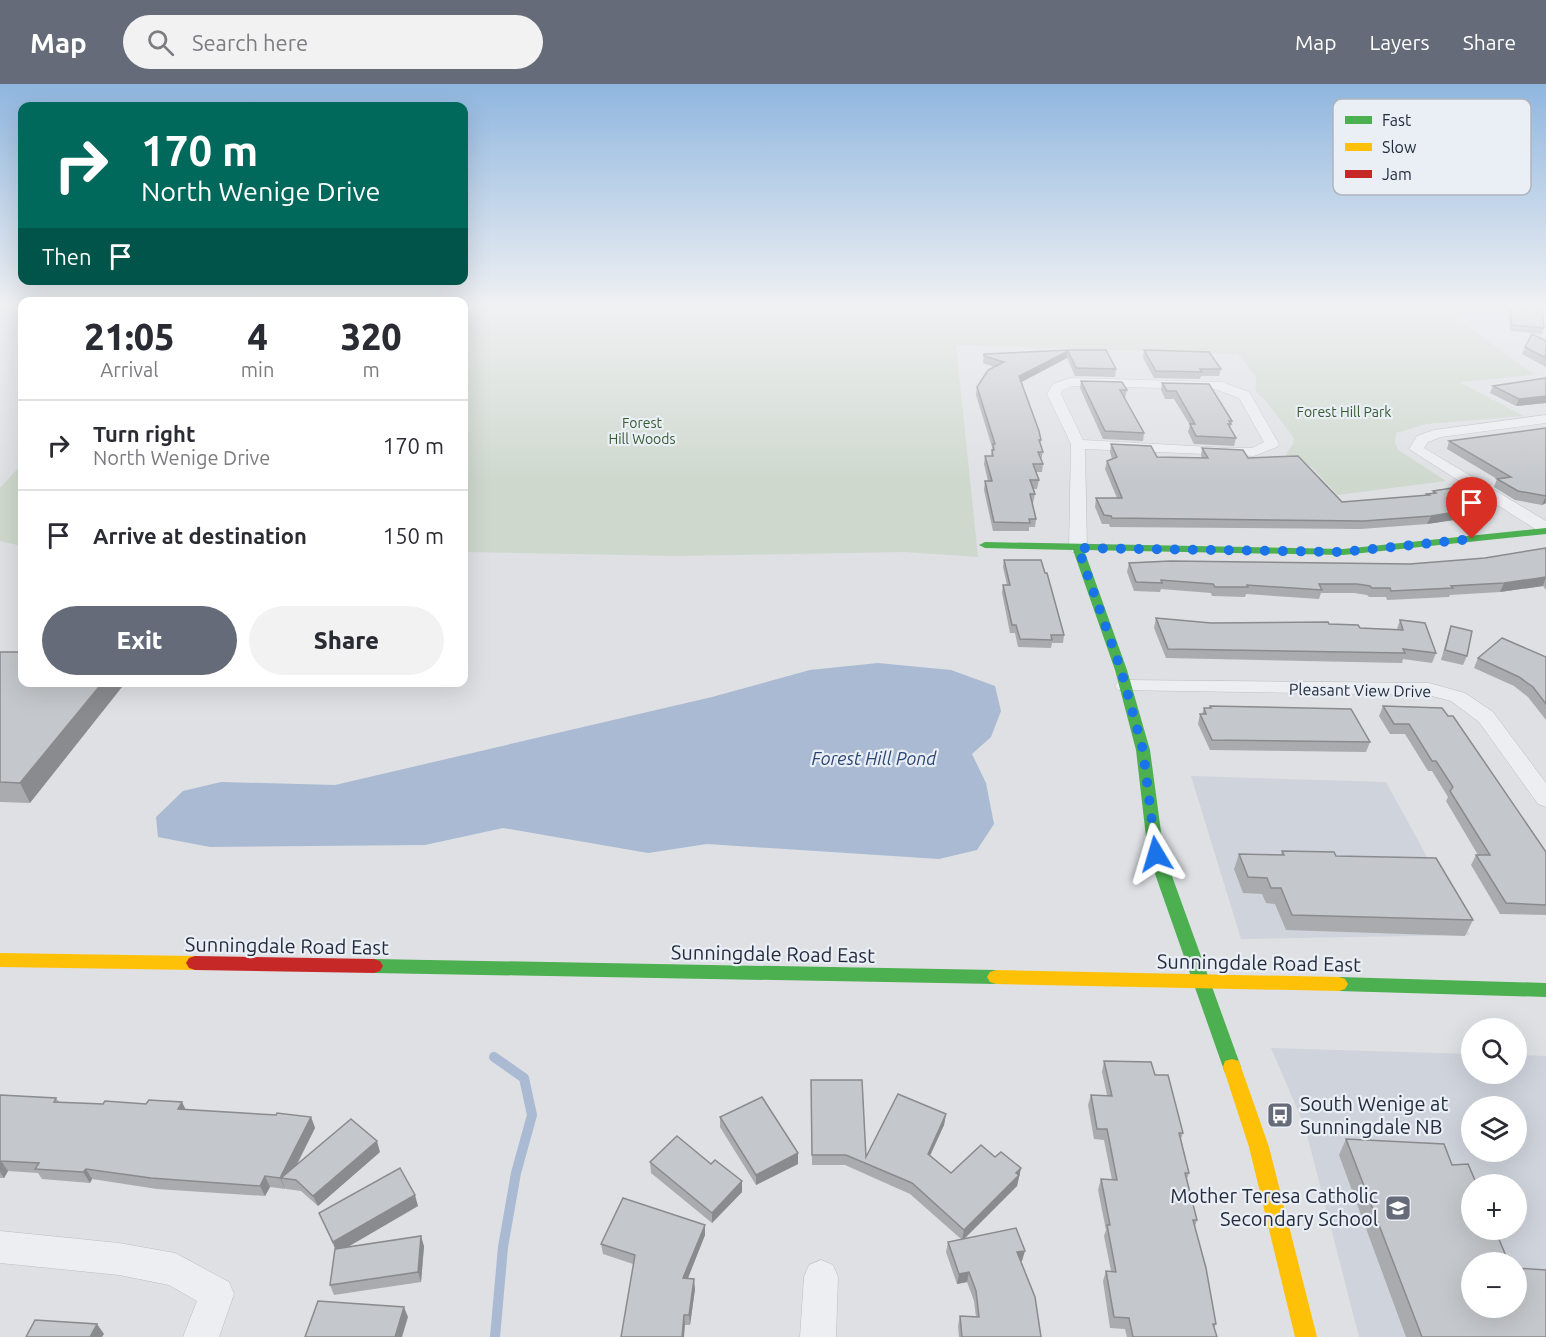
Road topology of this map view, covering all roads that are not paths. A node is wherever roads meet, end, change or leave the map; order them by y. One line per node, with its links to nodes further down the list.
1 (1546, 419): 3 (street)
2 (1078, 444): 2 (street); 5 (street)
3 (1546, 529): 5 (street)
4 (986, 545): 5 (street)
5 (1078, 548): 6 (street)
6 (1125, 686): 7 (street, Pleasant View Drive); 9 (street)
7 (1546, 799)
8 (0, 960): 9 (street, Sunningdale Road East)
9 (1202, 980): 10 (street, Sunningdale Road East); 15 (street)
10 (1546, 990)
11 (0, 1247): 13 (street)
12 (820, 1277): 14 (street)
13 (201, 1337)
14 (818, 1337)
15 (1306, 1337)

